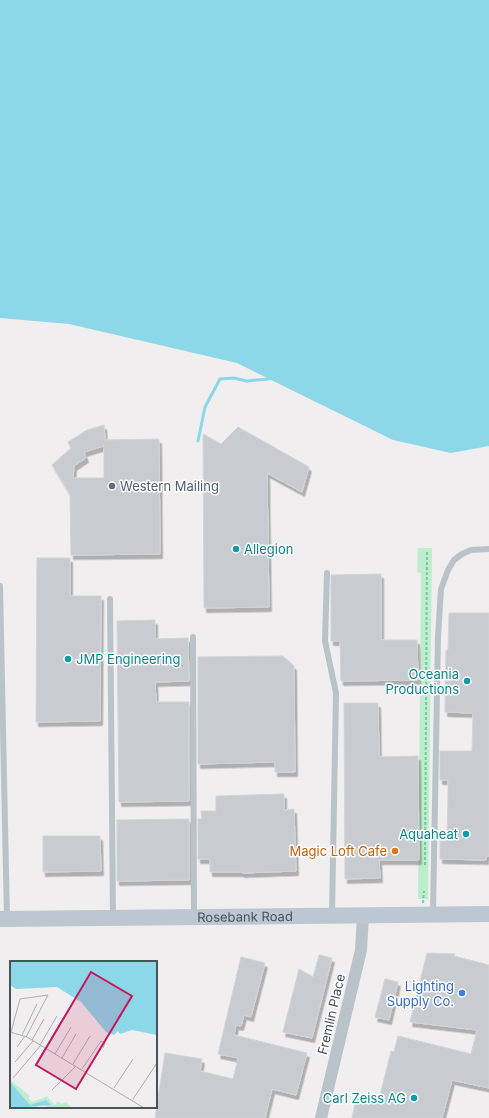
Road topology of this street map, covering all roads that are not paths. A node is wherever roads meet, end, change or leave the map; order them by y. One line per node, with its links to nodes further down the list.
1 (489, 549): 6 (lane)
2 (327, 573): 8 (lane)
3 (0, 586): 12 (lane)
4 (110, 599): 11 (lane)
5 (193, 637): 10 (lane)
6 (427, 914): 7 (main road, Rosebank Road); 9 (main road, Rosebank Road)
7 (489, 914)
8 (332, 915): 9 (main road, Rosebank Road); 10 (main road, Rosebank Road)
9 (363, 915): 13 (street, Fremlin Place)
10 (194, 917): 11 (main road, Rosebank Road)
11 (113, 918): 12 (main road, Rosebank Road)
12 (3, 919)
13 (321, 1118)

